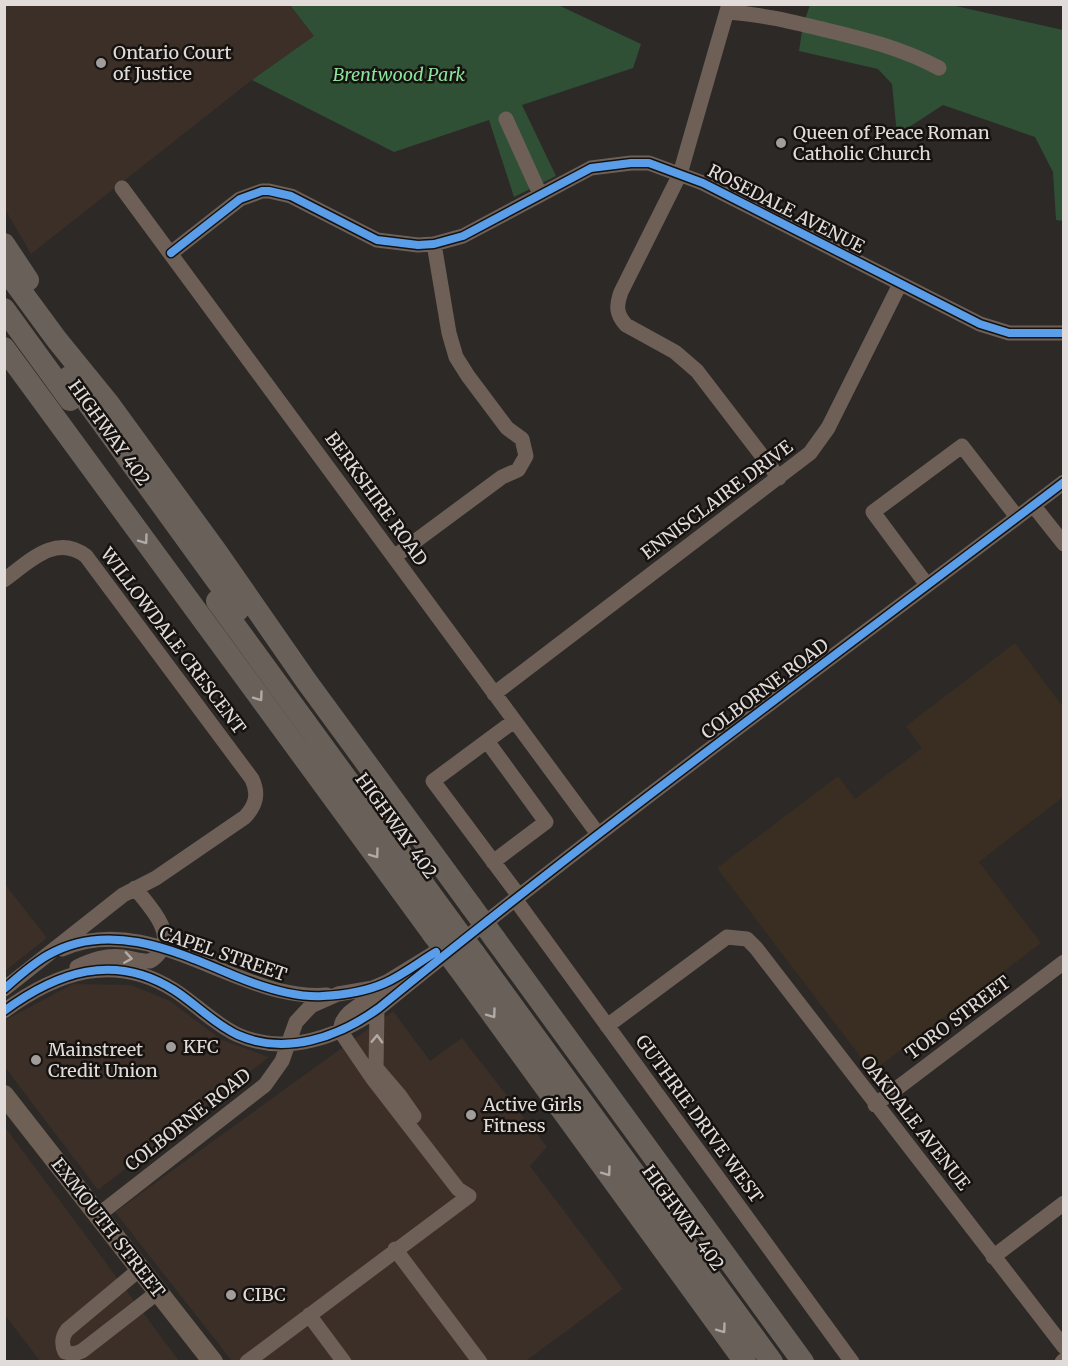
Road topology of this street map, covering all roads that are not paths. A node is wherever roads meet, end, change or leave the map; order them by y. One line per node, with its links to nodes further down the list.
1 (728, 8): 2 (street); 4 (street)
2 (939, 68)
3 (506, 119): 6 (street)
4 (680, 174): 6 (street, ROSEDALE AVENUE); 11 (street, ROSEDALE AVENUE); 18 (street)
5 (122, 188): 9 (street, BERKSHIRE ROAD)
6 (540, 194): 8 (street, ROSEDALE AVENUE)
7 (4, 244): 17 (highway)
8 (434, 244): 9 (street, ROSEDALE AVENUE); 24 (street)
9 (171, 253): 24 (street, BERKSHIRE ROAD)
10 (4, 268): 17 (highway)
11 (900, 284): 14 (street, ROSEDALE AVENUE); 18 (street, ENNISCLAIRE DRIVE)
12 (4, 289): 35 (highway, HIGHWAY 402)
13 (4, 309): 35 (highway)
14 (1064, 333)
15 (4, 348): 20 (highway, HIGHWAY 402)
16 (4, 365): 20 (highway)
17 (109, 404): 35 (highway)
18 (779, 478): 27 (street, ENNISCLAIRE DRIVE)
19 (1064, 482): 21 (street, COLBORNE ROAD)
20 (109, 492): 35 (highway, HIGHWAY 402, one-way to 35)
21 (1033, 505): 22 (street, COLBORNE ROAD); 23 (street)
22 (1017, 517): 26 (street, COLBORNE ROAD); 26 (street)
23 (1064, 544)
24 (394, 557): 27 (street, BERKSHIRE ROAD)
25 (4, 580): 30 (street, WILLOWDALE CRESCENT)
26 (927, 585): 31 (street, COLBORNE ROAD)
27 (494, 694): 28 (street, BERKSHIRE ROAD)
28 (514, 721): 29 (street); 31 (street, BERKSHIRE ROAD)
29 (487, 741): 32 (street); 32 (street, GUTHRIE DRIVE WEST)
30 (256, 799): 33 (street, CAPEL STREET)
31 (598, 834): 34 (street, COLBORNE ROAD)
32 (493, 862): 34 (street, GUTHRIE DRIVE WEST)
33 (135, 888): 36 (street, CAPEL STREET); 37 (street, CAPEL STREET)
34 (517, 898): 35 (street, COLBORNE ROAD); 45 (street, GUTHRIE DRIVE WEST)
35 (468, 934): 39 (street, COLBORNE ROAD); 43 (street, COLBORNE ROAD); 65 (highway, HIGHWAY 402, one-way to 65); 66 (highway); 67 (highway, HIGHWAY 402); 68 (highway)
36 (164, 947): 37 (street, CAPEL STREET); 40 (street, CAPEL STREET, one-way to 36); 42 (street, CAPEL STREET)
37 (48, 955): 41 (street, CAPEL STREET)
38 (1064, 962): 50 (street, TORO STREET)
39 (397, 976): 42 (street, COLBORNE ROAD); 46 (street)
40 (54, 980): 44 (street, CAPEL STREET); 48 (street, CAPEL STREET)
41 (4, 989)
42 (338, 994): 48 (street, COLBORNE ROAD)
43 (377, 1010): 46 (street, COLBORNE ROAD); 52 (street, one-way to 43)
44 (4, 1011)
45 (607, 1026): 50 (street, OAKDALE AVENUE); 69 (street, GUTHRIE DRIVE WEST)
46 (341, 1032): 47 (street, COLBORNE ROAD); 52 (street)
47 (321, 1039): 48 (street, COLBORNE ROAD); 49 (street)
48 (287, 1044): 49 (street, COLBORNE ROAD)
49 (265, 1085): 54 (street, COLBORNE ROAD)
50 (875, 1105): 56 (street, OAKDALE AVENUE)
51 (8, 1107): 54 (main road, EXMOUTH STREET)
52 (459, 1189): 55 (street)
53 (1064, 1203): 56 (street)
54 (97, 1216): 57 (main road, EXMOUTH STREET)
55 (395, 1250): 59 (street); 64 (street)
56 (993, 1257): 60 (street, OAKDALE AVENUE)
57 (140, 1269): 58 (main road, EXMOUTH STREET); 58 (street)
58 (158, 1292): 61 (main road, EXMOUTH STREET)
59 (309, 1315): 62 (street); 63 (street)
60 (1064, 1347)
61 (213, 1362)
62 (248, 1362)
63 (344, 1362)
64 (480, 1362)
65 (745, 1362)
66 (772, 1362)
67 (788, 1362)
68 (803, 1362)
69 (852, 1362)

